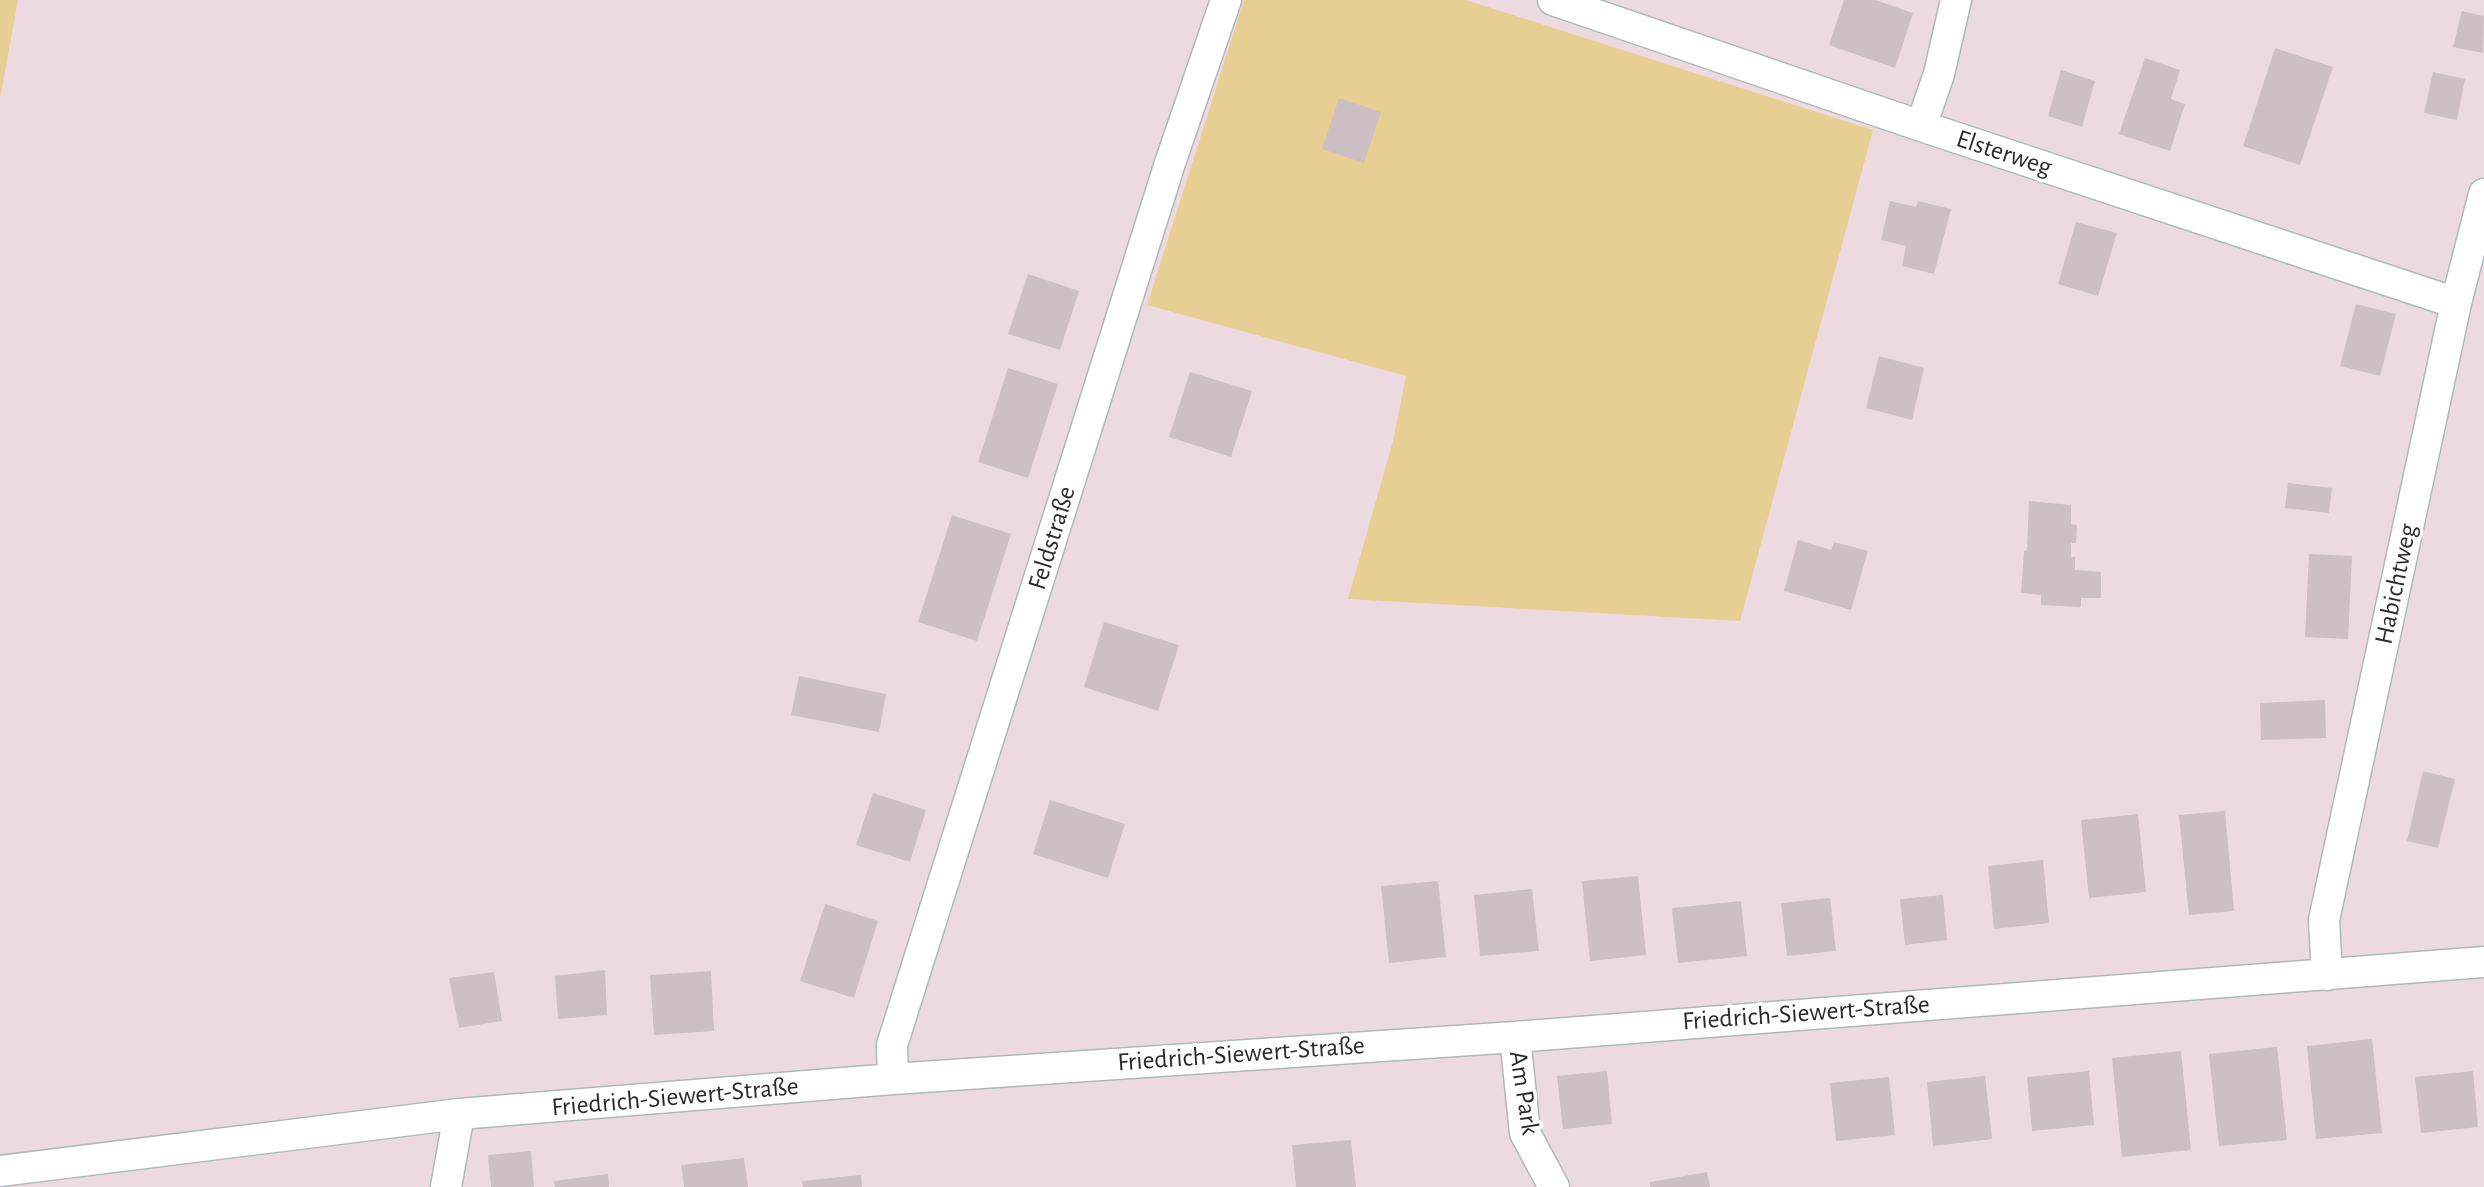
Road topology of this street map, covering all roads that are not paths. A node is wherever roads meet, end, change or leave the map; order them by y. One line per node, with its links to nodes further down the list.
1 (1226, 0): 10 (street, Feldstraße)
2 (1553, 0): 4 (street, Elsterweg)
3 (1956, 0): 4 (street)
4 (1921, 125): 6 (street, Elsterweg)
5 (2484, 194): 6 (street, Habichtweg)
6 (2456, 303): 8 (street, Habichtweg)
7 (2484, 962): 8 (street, Friedrich-Siewert-Straße)
8 (2327, 975): 9 (street, Friedrich-Siewert-Straße)
9 (1515, 1037): 10 (street, Friedrich-Siewert-Straße); 14 (street, Am Park)
10 (892, 1079): 11 (street, Friedrich-Siewert-Straße)
11 (459, 1114): 12 (street, Friedrich-Siewert-Straße); 13 (street)
12 (0, 1171)
13 (446, 1187)
14 (1554, 1187)

